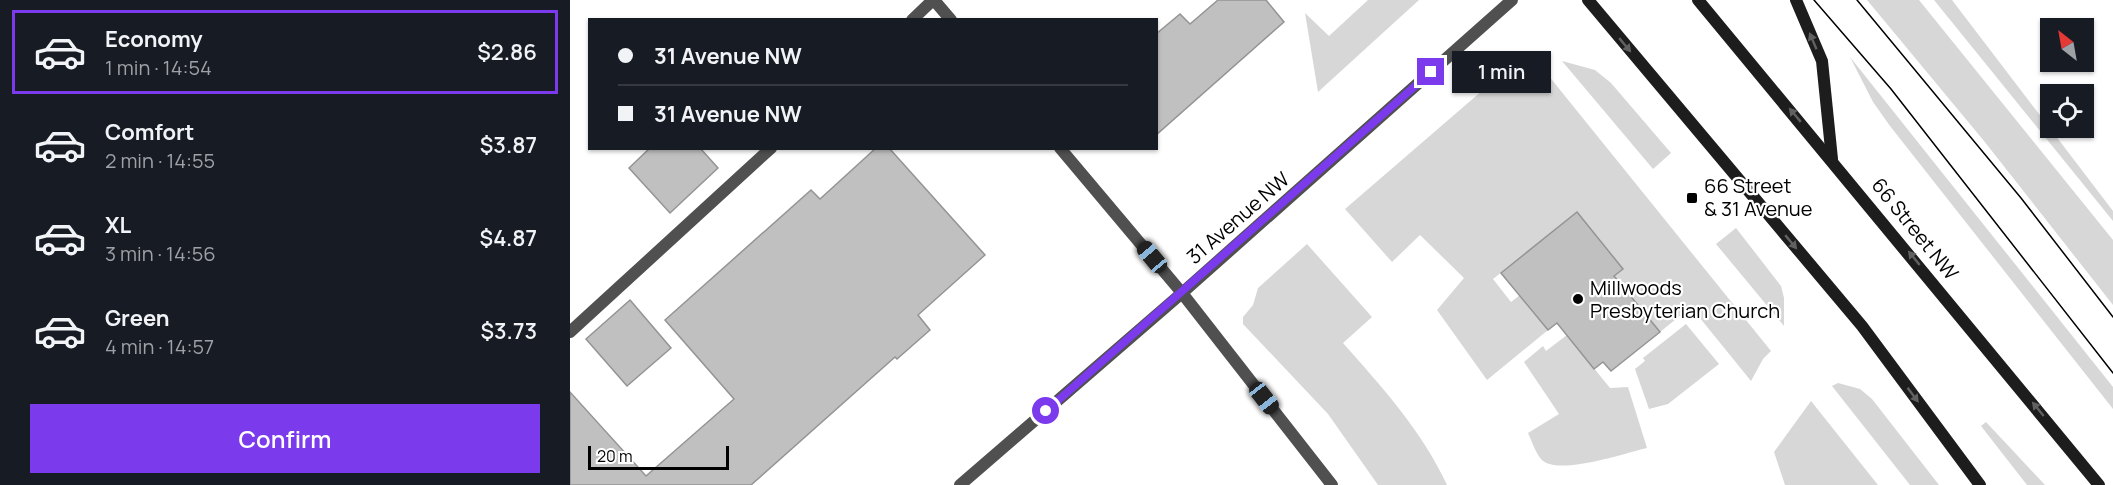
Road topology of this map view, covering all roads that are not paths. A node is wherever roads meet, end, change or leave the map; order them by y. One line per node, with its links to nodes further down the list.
1 (934, 0): 6 (street); 7 (street)
2 (1512, 0): 11 (street, 31 Avenue NW)
3 (1588, 0): 15 (main road, one-way to 15)
4 (1698, 0): 10 (main road, 66 Street NW, one-way to 4)
5 (1796, 0): 10 (main road, one-way to 5)
6 (914, 18)
7 (949, 18)
8 (769, 150): 12 (street)
9 (1062, 150): 11 (street)
10 (1833, 160): 16 (main road, 66 Street NW, one-way to 10)
11 (1182, 293): 13 (street, 31 Avenue NW); 14 (street)
12 (570, 332)
13 (960, 485)
14 (1332, 485)
15 (1980, 485)
16 (2099, 485)

